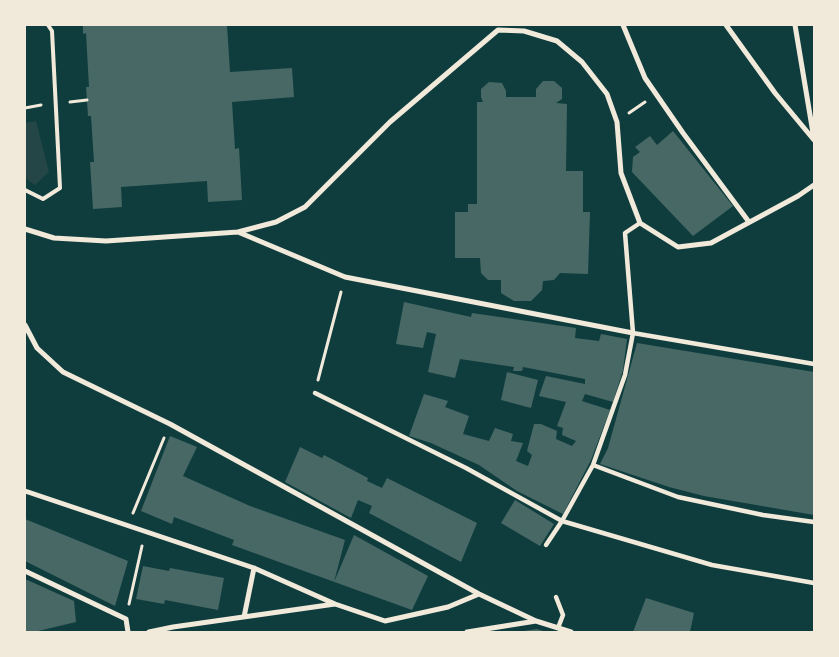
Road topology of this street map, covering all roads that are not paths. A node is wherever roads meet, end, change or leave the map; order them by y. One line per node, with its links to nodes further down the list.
1 (48, 25): 9 (lane)
2 (520, 25): 6 (street)
3 (623, 25): 10 (street)
4 (726, 25): 7 (street)
5 (795, 25): 7 (street)
6 (524, 31): 11 (street); 13 (street)
7 (814, 140)
8 (814, 185): 10 (street)
9 (25, 190)
10 (750, 222): 11 (street)
11 (640, 223): 15 (street)
12 (25, 229): 13 (street)
13 (238, 232): 15 (street)
14 (25, 325): 26 (street)
15 (633, 334): 16 (street); 18 (street)
16 (814, 364)
17 (315, 393): 20 (street)
18 (593, 465): 20 (street); 21 (street)
19 (25, 491): 23 (street)
20 (562, 522): 22 (street); 25 (street)
21 (814, 522)
22 (546, 544)
23 (254, 568): 28 (street); 29 (street)
24 (25, 571): 32 (street)
25 (814, 583)
26 (479, 594): 28 (street); 30 (street)
27 (556, 597): 31 (street)
28 (335, 604): 29 (street)
29 (244, 616): 33 (street)
30 (536, 621): 31 (street); 34 (street)
31 (558, 628): 35 (street)
32 (128, 632)
33 (149, 632)
34 (467, 632)
35 (571, 632)

